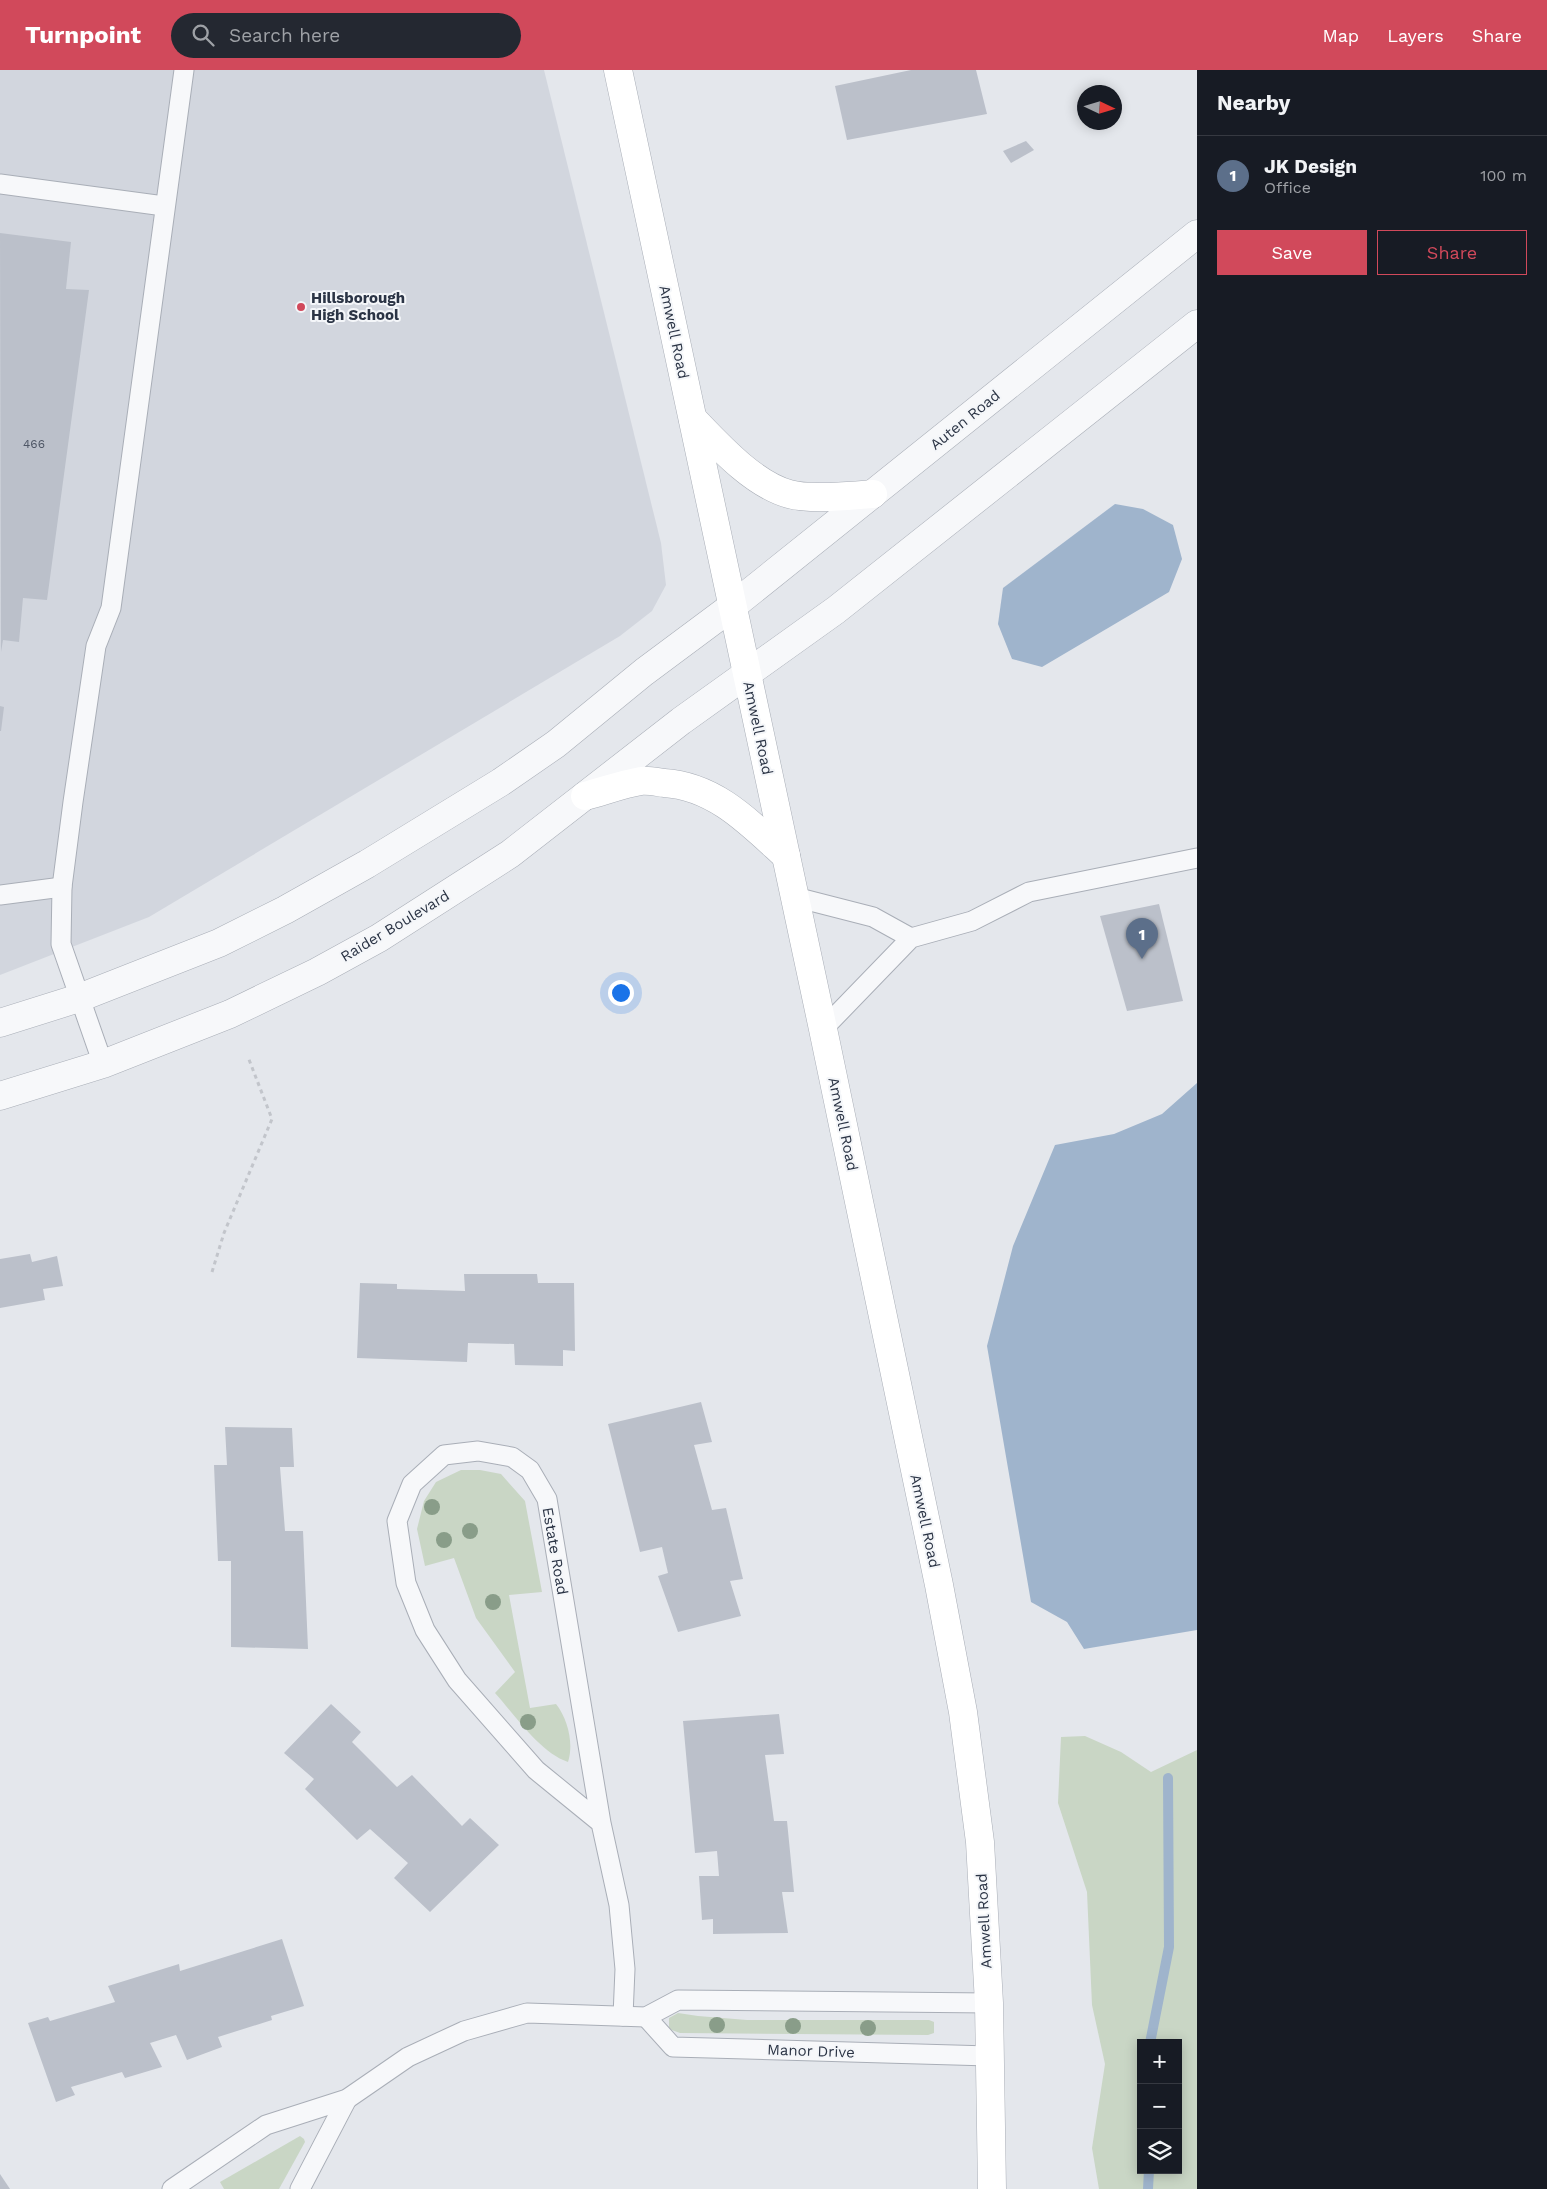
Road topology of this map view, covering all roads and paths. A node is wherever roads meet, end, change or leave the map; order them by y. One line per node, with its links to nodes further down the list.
1 (184, 70): 4 (lane)
2 (618, 70): 7 (main road, Amwell Road)
3 (0, 184): 4 (lane)
4 (164, 206): 14 (lane)
5 (1197, 234): 8 (street, Auten Road)
6 (1197, 324): 10 (street)
7 (693, 419): 8 (main road); 9 (main road, Amwell Road)
8 (873, 494): 9 (street, Auten Road)
9 (734, 606): 10 (main road, Amwell Road); 18 (street)
10 (746, 675): 11 (street, Raider Boulevard); 12 (main road, Amwell Road)
11 (585, 796): 12 (main road); 22 (street, Raider Boulevard)
12 (786, 856): 16 (main road, Amwell Road)
13 (1197, 858): 17 (lane)
14 (62, 886): 15 (lane); 18 (lane)
15 (0, 895)
16 (794, 897): 17 (lane); 20 (main road, Amwell Road)
17 (912, 938): 20 (lane)
18 (79, 998): 19 (street); 22 (lane)
19 (0, 1023)
20 (822, 1029): 26 (main road, Amwell Road)
21 (248, 1057): 24 (path)
22 (103, 1064): 23 (street, Raider Boulevard)
23 (0, 1096)
24 (212, 1272)
25 (601, 1823): 25 (lane, Estate Road); 27 (lane, Estate Road)
26 (989, 2003): 28 (lane); 29 (main road, Amwell Road)
27 (623, 2016): 28 (lane); 30 (lane)
28 (646, 2016): 29 (lane, Manor Drive)
29 (988, 2056): 33 (main road, Amwell Road)
30 (346, 2099): 31 (lane); 32 (lane)
31 (172, 2189)
32 (300, 2189)
33 (992, 2189)

